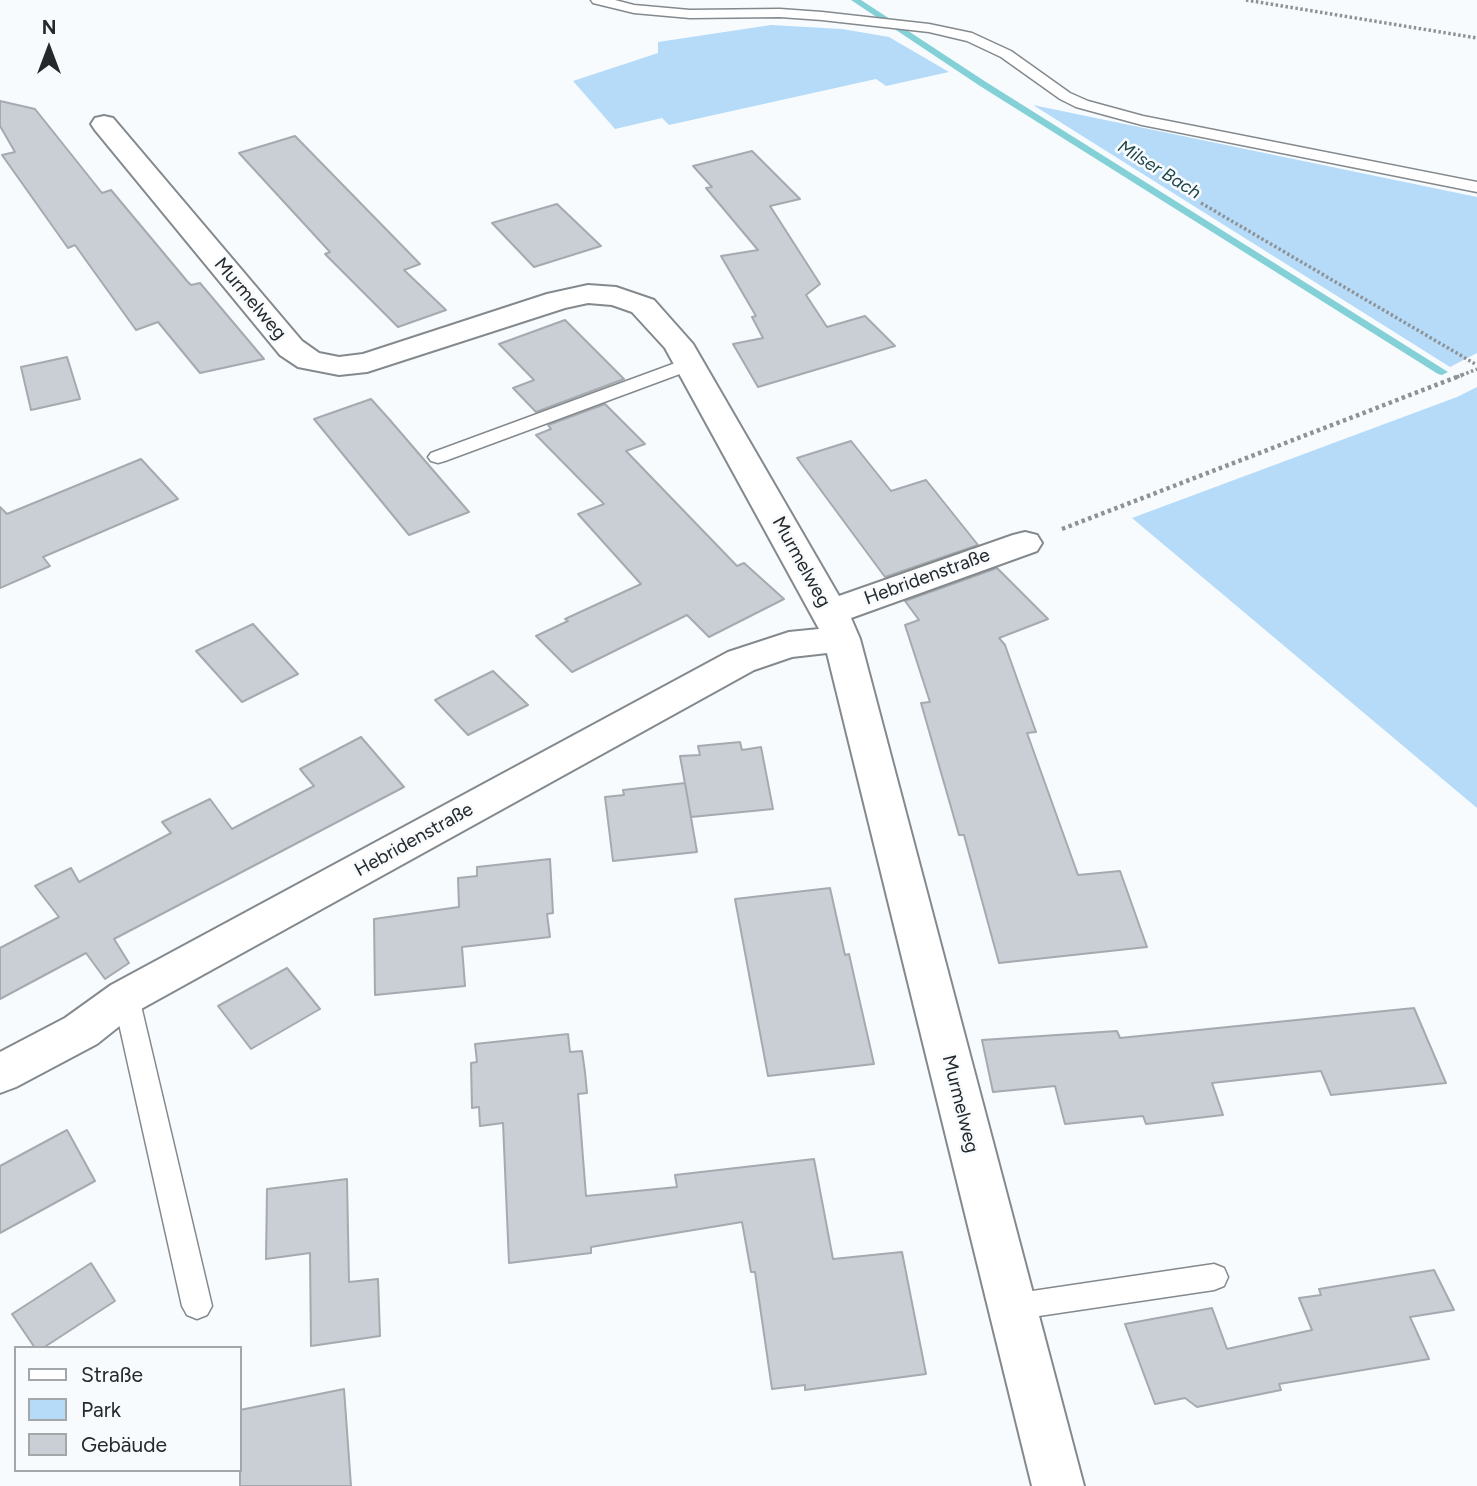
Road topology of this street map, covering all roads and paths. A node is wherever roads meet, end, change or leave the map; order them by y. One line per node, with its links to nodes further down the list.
1 (597, 0): 3 (lane)
2 (1245, 0): 4 (path)
3 (929, 28): 6 (lane)
4 (1477, 38)
5 (104, 124): 8 (street, Murmelweg)
6 (1477, 187)
7 (1201, 202): 9 (path)
8 (690, 364): 10 (lane); 12 (street, Murmelweg)
9 (1477, 367): 11 (path)
10 (438, 457)
11 (1025, 543): 12 (street, Hebridenstraße)
12 (836, 626): 13 (street, Hebridenstraße); 17 (street, Murmelweg)
13 (126, 997): 14 (street, Hebridenstraße); 16 (lane)
14 (0, 1074)
15 (1214, 1277): 17 (lane)
16 (197, 1306)
17 (1012, 1307): 18 (street, Murmelweg)
18 (1058, 1486)

